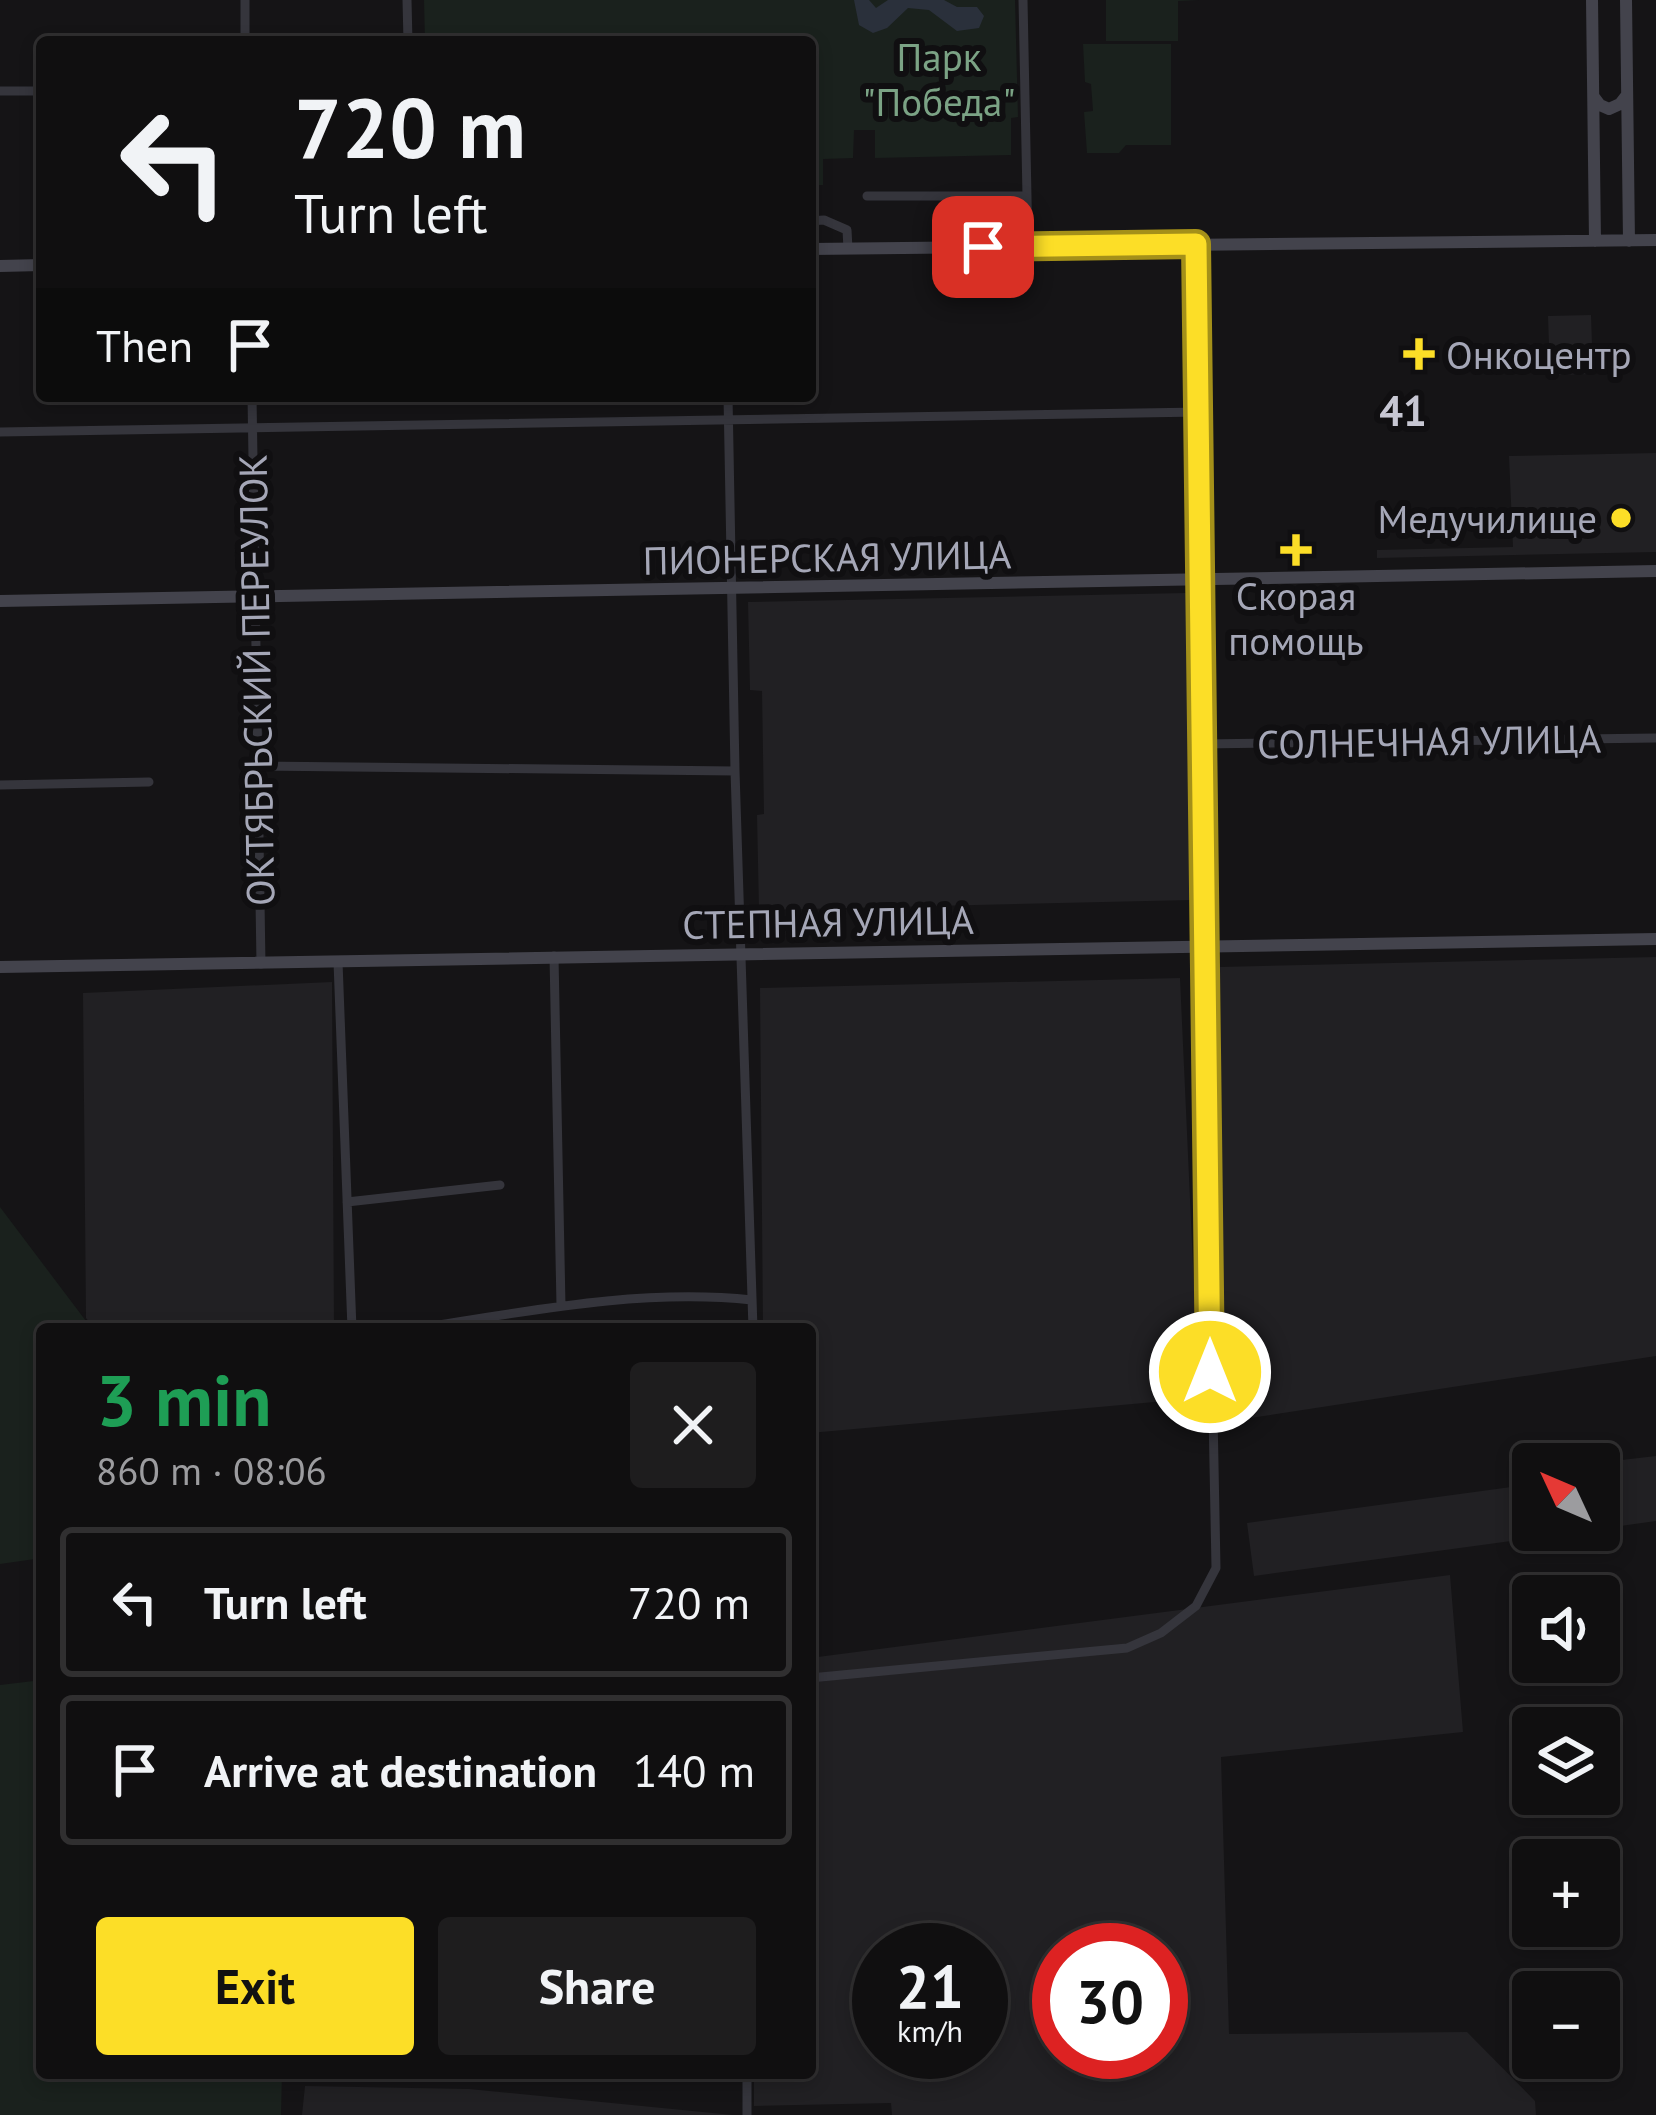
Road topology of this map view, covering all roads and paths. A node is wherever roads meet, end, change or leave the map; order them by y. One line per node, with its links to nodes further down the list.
1 (244, 0): 6 (street)
2 (407, 0): 7 (street)
3 (1023, 0): 13 (street)
4 (1592, 0): 11 (street)
5 (1626, 0): 10 (street)
6 (245, 36)
7 (408, 36)
8 (0, 91): 9 (street)
9 (36, 91)
10 (1627, 94): 11 (street); 17 (street)
11 (1593, 95): 16 (street)
12 (867, 196): 13 (street)
13 (1027, 196): 19 (street)
14 (816, 220): 21 (street)
15 (1656, 240): 17 (street)
16 (1595, 242): 17 (street); 18 (street)
17 (1629, 242)
18 (1196, 244): 19 (street); 26 (street)
19 (1028, 246): 21 (street)
20 (816, 249): 21 (street)
21 (848, 249)
22 (36, 265): 23 (street)
23 (0, 266)
24 (252, 402): 28 (street, ОКТЯБРЬСКИЙ ПЕРЕУЛОК)
25 (728, 402): 27 (street)
26 (1200, 412): 27 (street); 31 (street)
27 (729, 422): 28 (street); 32 (street)
28 (252, 429): 29 (street); 33 (street, ОКТЯБРЬСКИЙ ПЕРЕУЛОК)
29 (0, 433)
30 (1656, 571): 31 (street, ПИОНЕРСКАЯ УЛИЦА)
31 (1202, 579): 32 (street, ПИОНЕРСКАЯ УЛИЦА); 36 (street)
32 (731, 589): 33 (street, ПИОНЕРСКАЯ УЛИЦА); 38 (street)
33 (257, 598): 34 (street, ПИОНЕРСКАЯ УЛИЦА); 37 (street, ОКТЯБРЬСКИЙ ПЕРЕУЛОК)
34 (0, 601)
35 (1656, 738): 36 (street, СОЛНЕЧНАЯ УЛИЦА)
36 (1203, 743): 42 (street)
37 (258, 766): 38 (street); 46 (street, ОКТЯБРЬСКИЙ ПЕРЕУЛОК)
38 (735, 771): 43 (street)
39 (149, 782): 40 (street)
40 (0, 785)
41 (1656, 939): 42 (street, СТЕПНАЯ УЛИЦА)
42 (1204, 947): 43 (street, СТЕПНАЯ УЛИЦА); 55 (street)
43 (740, 954): 44 (street, СТЕПНАЯ УЛИЦА); 50 (street)
44 (554, 956): 45 (street, СТЕПНАЯ УЛИЦА); 51 (street)
45 (338, 962): 46 (street, СТЕПНАЯ УЛИЦА); 49 (street)
46 (261, 964): 47 (street, СТЕПНАЯ УЛИЦА)
47 (0, 967)
48 (500, 1185): 49 (street)
49 (347, 1202): 52 (street)
50 (752, 1300): 51 (street); 54 (street)
51 (561, 1306): 53 (street)
52 (352, 1323)
53 (452, 1323)
54 (753, 1323)
55 (816, 1677)
56 (747, 2079): 57 (street)
57 (747, 2115)

